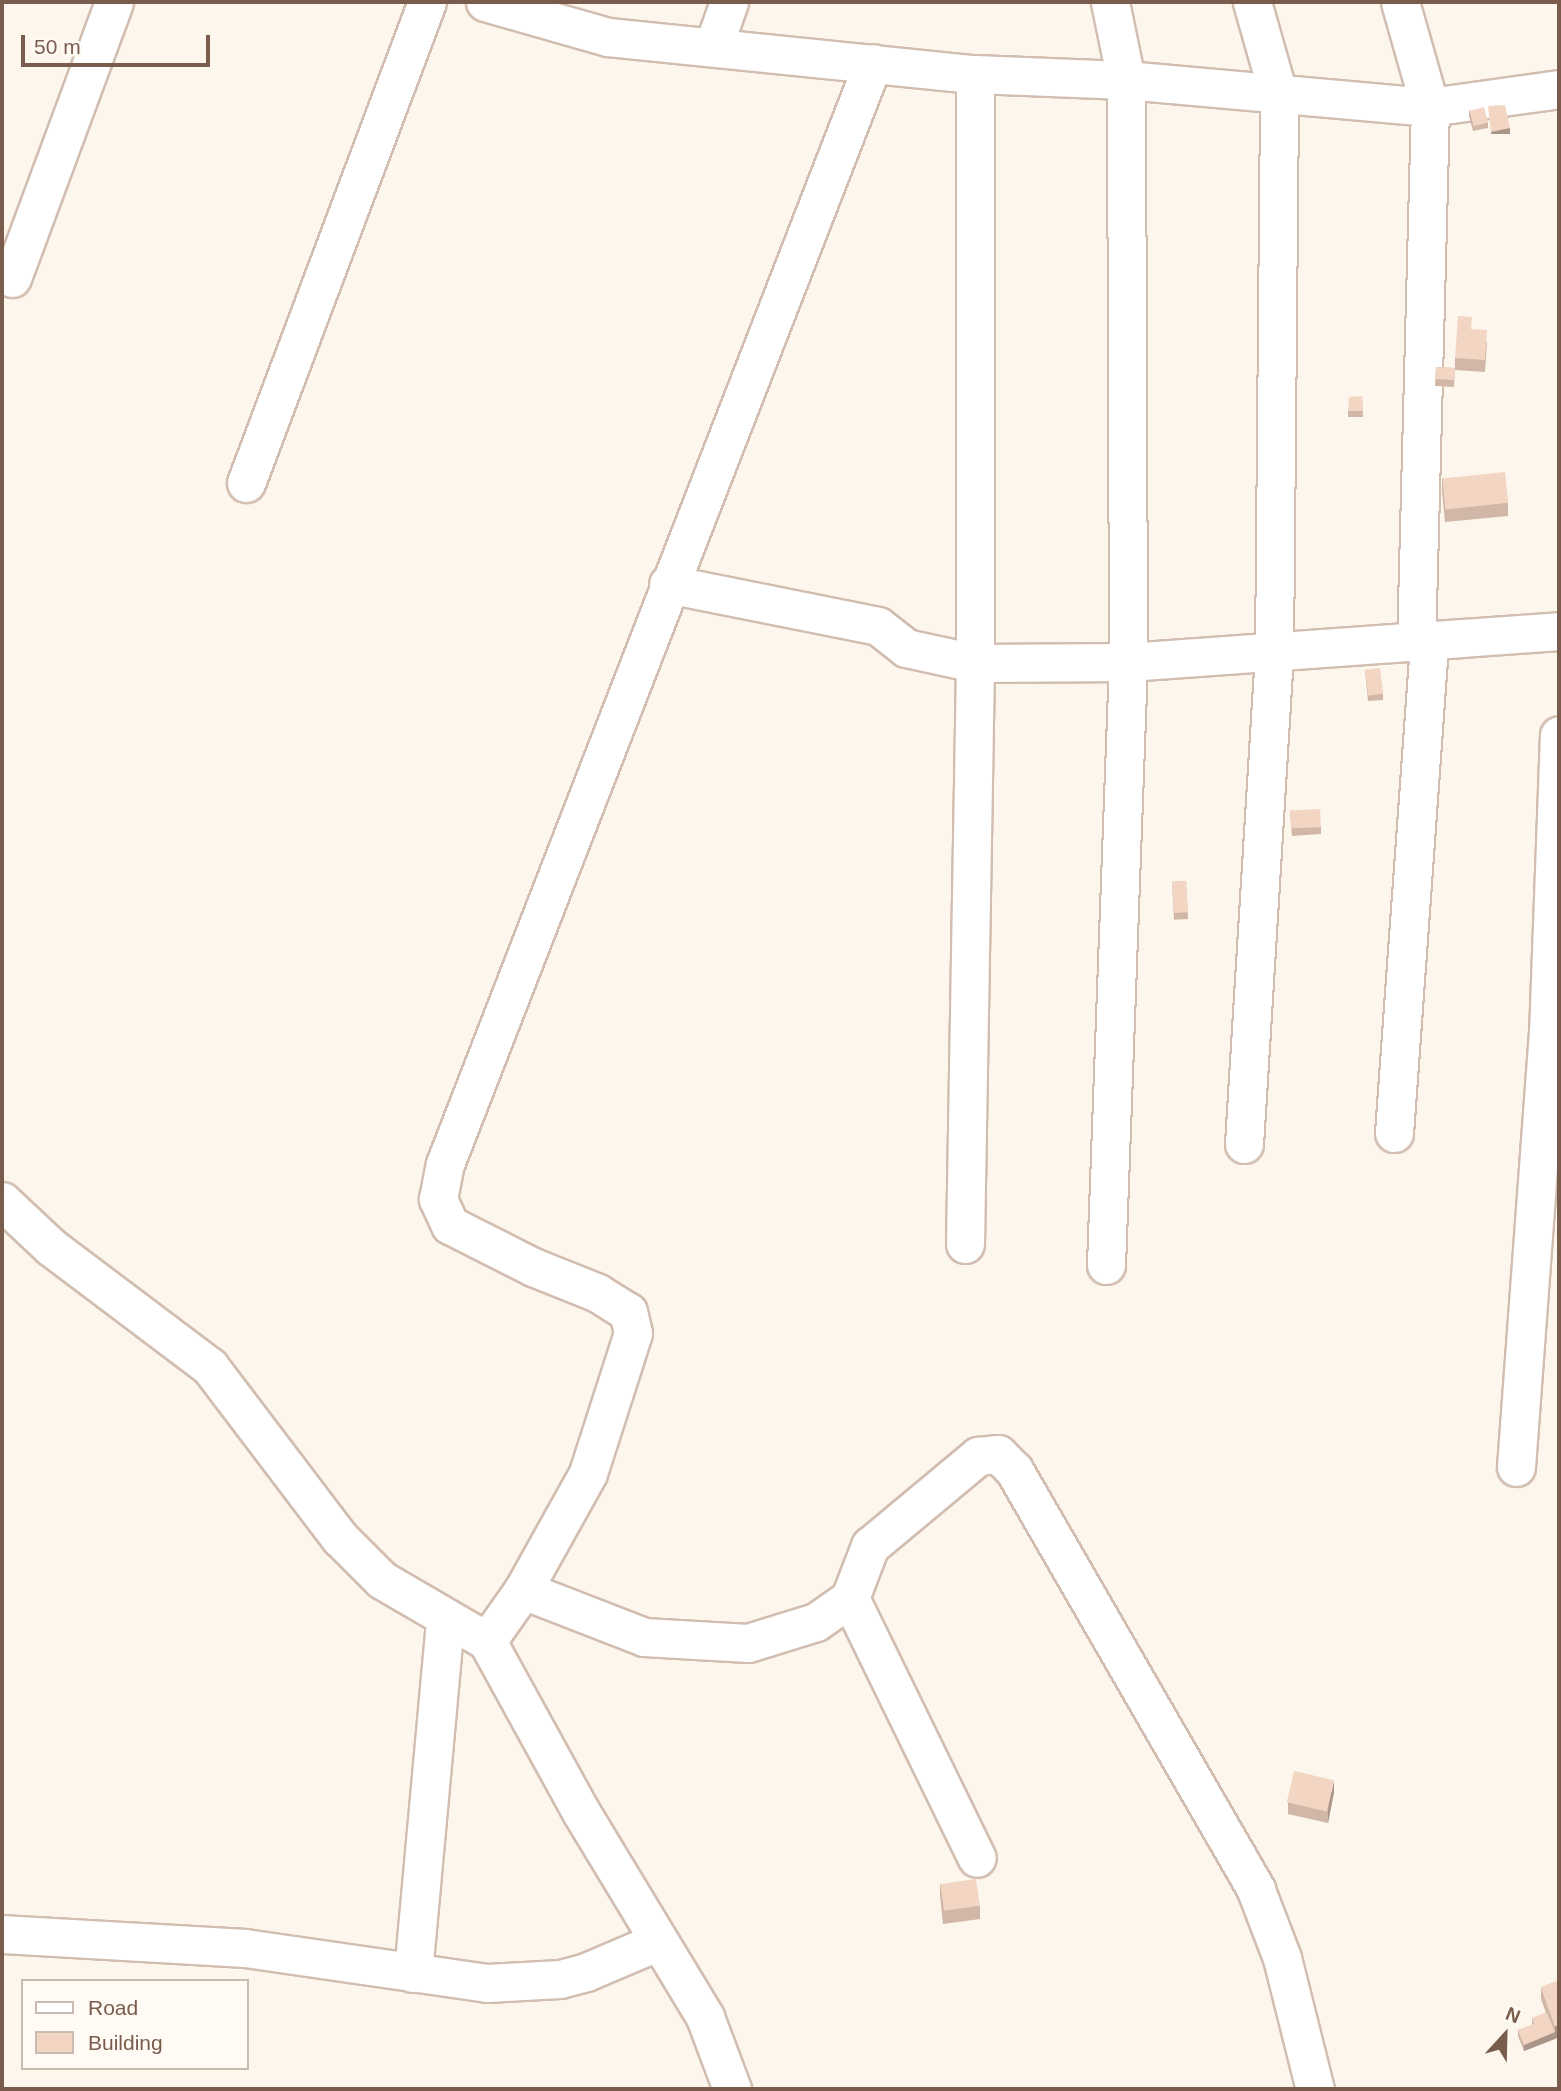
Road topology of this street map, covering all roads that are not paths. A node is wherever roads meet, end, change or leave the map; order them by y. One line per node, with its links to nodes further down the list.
1 (114, 2): 15 (street)
2 (426, 2): 16 (street)
3 (485, 2): 8 (street)
4 (729, 2): 8 (street)
5 (1110, 2): 11 (street)
6 (1252, 2): 13 (street)
7 (1400, 2): 14 (street)
8 (713, 47): 9 (street)
9 (873, 63): 10 (street); 17 (street)
10 (975, 74): 11 (street); 22 (street)
11 (1126, 80): 13 (street); 21 (street)
12 (1559, 89): 14 (street)
13 (1279, 97): 14 (street); 20 (street)
14 (1430, 107): 19 (street)
15 (12, 278)
16 (246, 483)
17 (668, 584): 22 (street); 30 (street)
18 (1559, 631): 19 (street)
19 (1422, 643): 20 (street); 24 (street)
20 (1274, 653): 21 (street); 25 (street)
21 (1128, 662): 22 (street); 28 (street)
22 (975, 663): 27 (street)
23 (1559, 735): 29 (street)
24 (1394, 1133)
25 (1244, 1144)
26 (2, 1201): 32 (street)
27 (965, 1244)
28 (1106, 1265)
29 (1516, 1467)
30 (523, 1590): 31 (street); 33 (street)
31 (850, 1598): 34 (street); 39 (street)
32 (445, 1618): 33 (street); 37 (street)
33 (487, 1641): 36 (street)
34 (977, 1858)
35 (2, 1934): 37 (street)
36 (659, 1941): 37 (street); 38 (street)
37 (413, 1973)
38 (732, 2089)
39 (1315, 2089)

